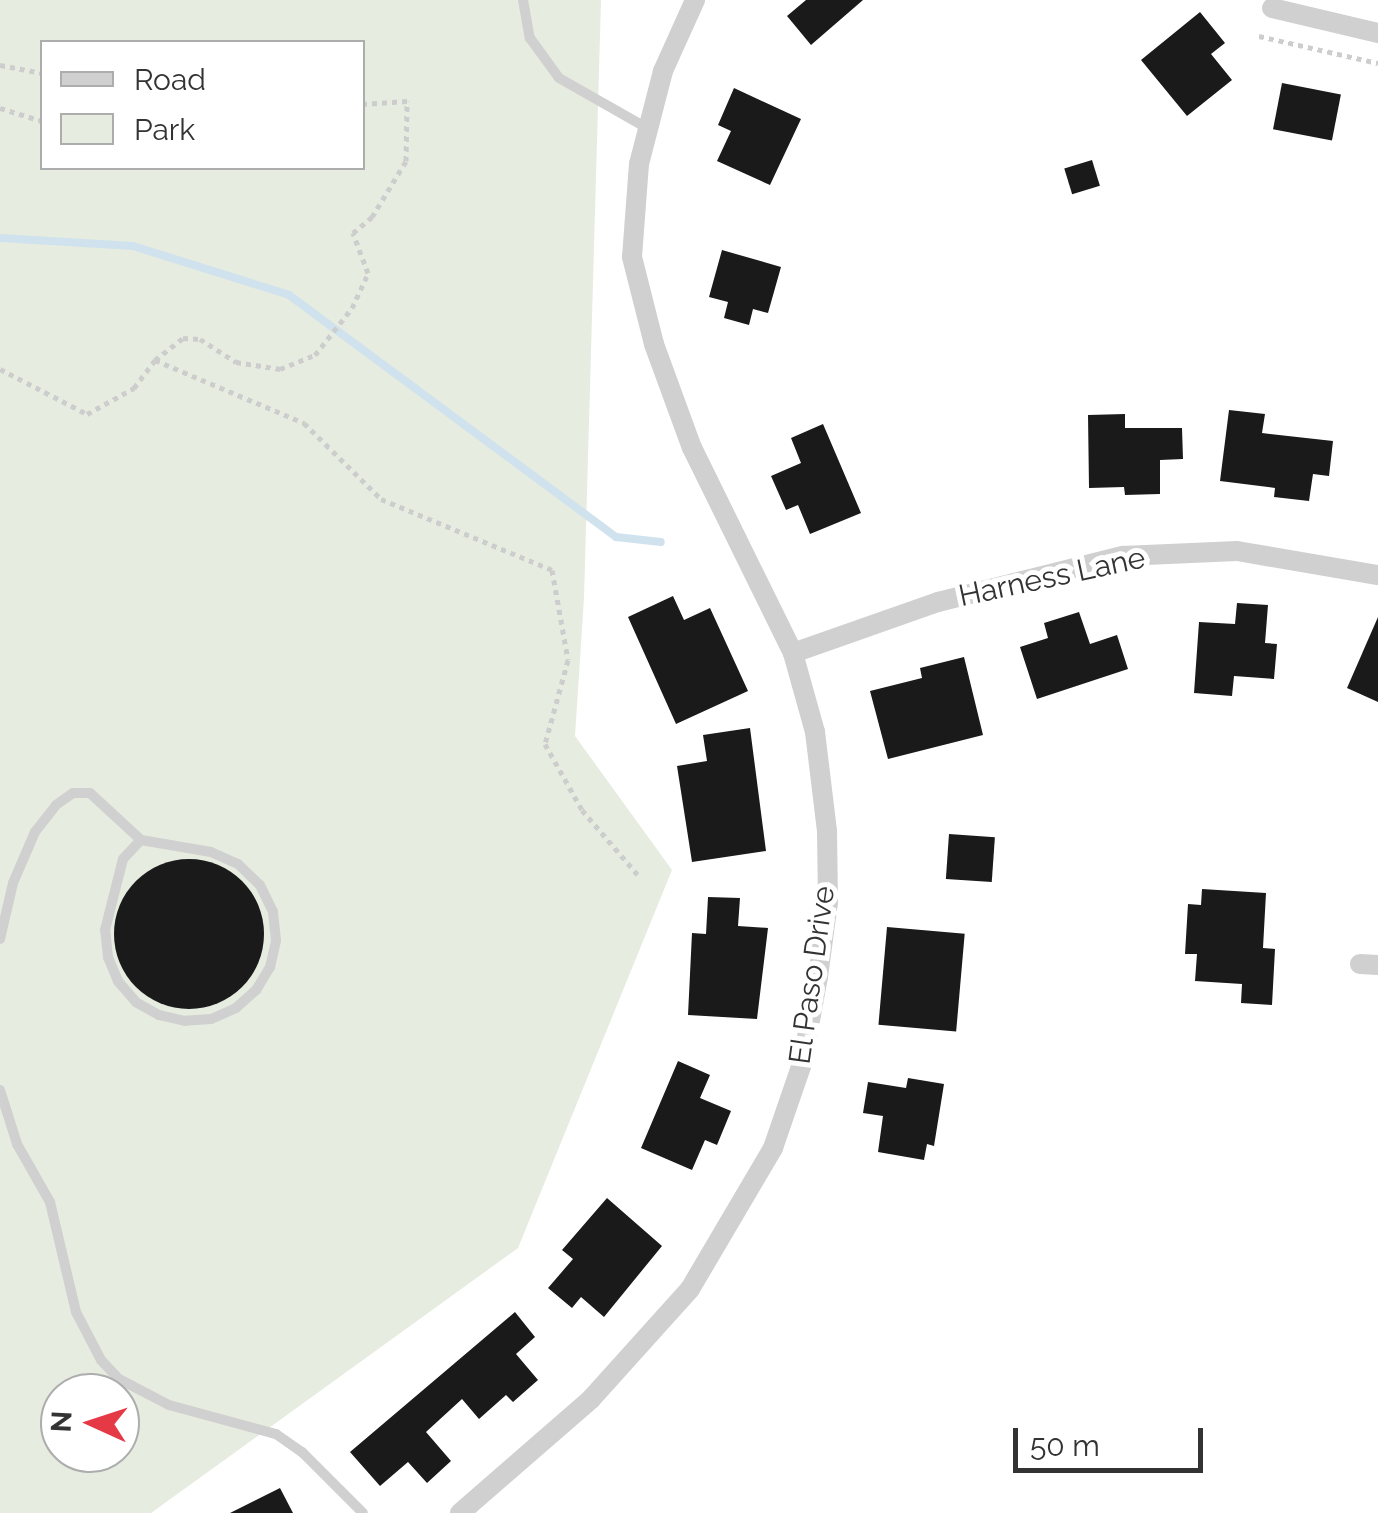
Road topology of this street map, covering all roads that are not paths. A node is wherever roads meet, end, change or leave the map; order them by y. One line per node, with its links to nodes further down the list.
1 (523, 0): 5 (lane)
2 (695, 0): 5 (street, El Paso Drive)
3 (1272, 8): 4 (street)
4 (1378, 33)
5 (648, 128): 7 (street, El Paso Drive)
6 (1378, 575): 7 (street, Harness Lane)
7 (793, 652): 12 (street, El Paso Drive)
8 (140, 840): 8 (lane); 9 (lane)
9 (0, 939)
10 (0, 1090): 11 (lane)
11 (363, 1513)
12 (460, 1513)

